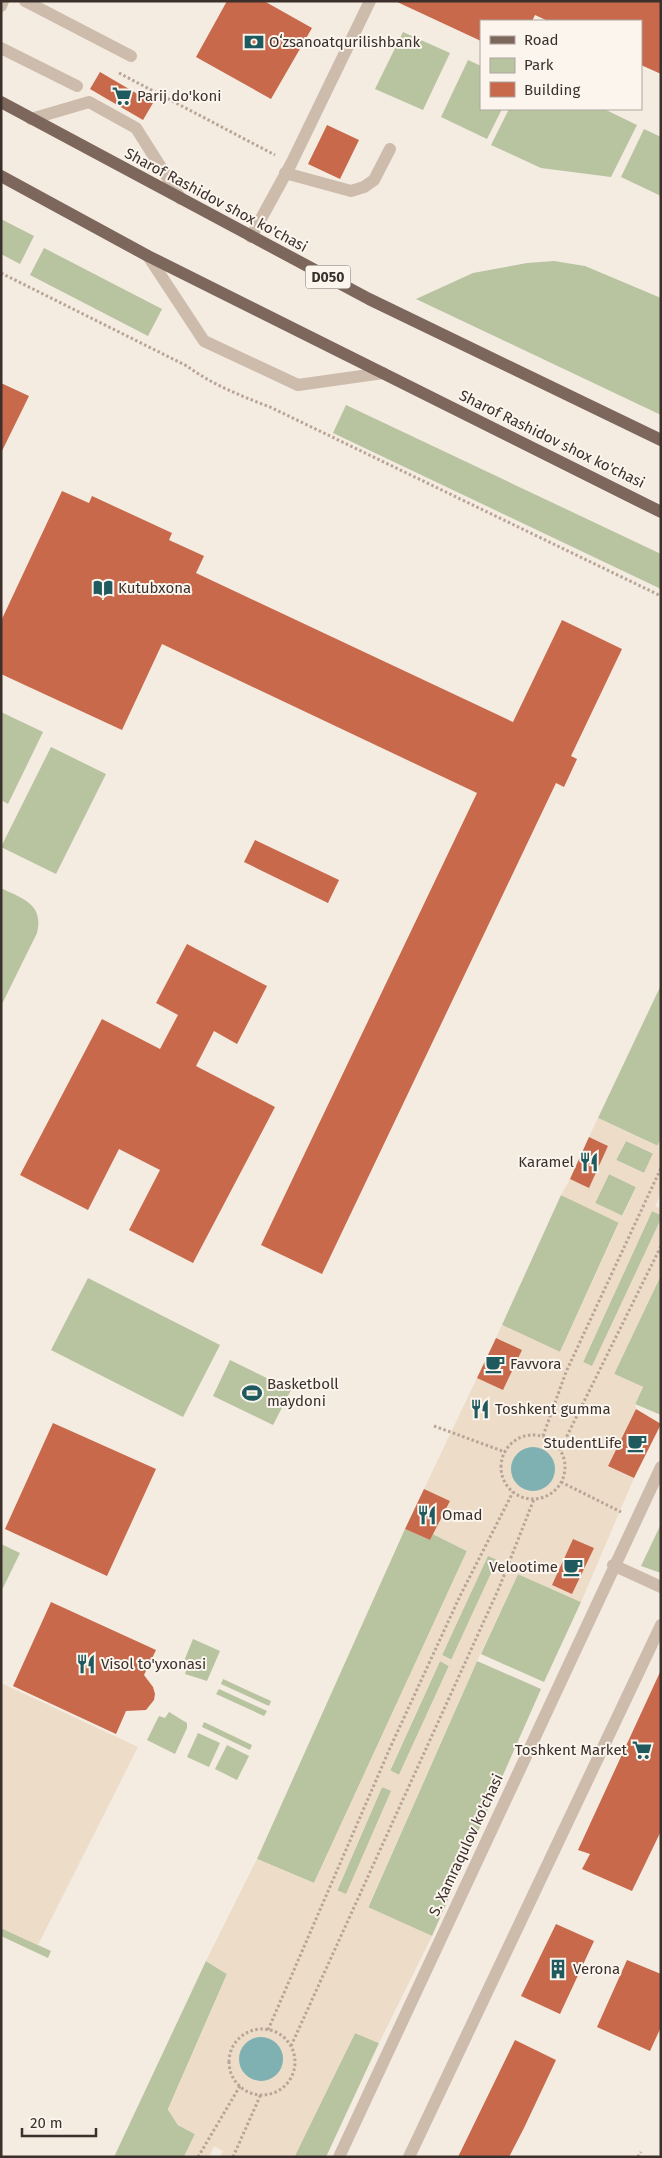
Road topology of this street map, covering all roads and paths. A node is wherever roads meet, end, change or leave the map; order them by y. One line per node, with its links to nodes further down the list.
1 (4, 1): 4 (street)
2 (25, 1): 6 (street)
3 (370, 1): 12 (street)
4 (1, 6)
5 (1, 48): 8 (street)
6 (130, 56)
7 (115, 71): 12 (path)
8 (77, 86)
9 (1, 102): 10 (main road, Sharof Rashidov shox ko'chasi / D050)
10 (31, 118): 14 (main road, Sharof Rashidov shox ko'chasi / D050); 14 (street)
11 (390, 150): 12 (street)
12 (288, 168): 15 (street)
13 (1, 176): 16 (main road, Sharof Rashidov shox ko'chasi)
14 (181, 199): 15 (main road, Sharof Rashidov shox ko'chasi / D050)
15 (251, 237): 19 (main road, Sharof Rashidov shox ko'chasi / D050)
16 (148, 256): 18 (main road, Sharof Rashidov shox ko'chasi); 18 (street)
17 (1, 272): 21 (path)
18 (383, 373): 20 (main road, Sharof Rashidov shox ko'chasi)
19 (661, 440)
20 (661, 512)
21 (661, 596)
22 (661, 1168): 25 (path)
23 (661, 1246): 26 (path)
24 (434, 1426): 27 (path)
25 (543, 1436): 26 (path); 27 (path)
26 (560, 1450): 29 (path)
27 (504, 1452): 30 (path)
28 (661, 1467): 32 (street, S. Xamraqulov ko'chasi)
29 (561, 1482): 31 (path); 32 (path)
30 (513, 1492): 31 (path); 36 (path)
31 (534, 1499): 37 (path)
32 (637, 1516): 33 (street, S. Xamraqulov ko'chasi)
33 (613, 1566): 34 (street); 43 (street, S. Xamraqulov ko'chasi)
34 (661, 1587)
35 (661, 1625): 44 (street)
36 (268, 2030): 37 (path); 38 (path)
37 (291, 2046): 39 (path)
38 (240, 2086): 39 (path); 41 (path)
39 (261, 2094): 42 (path)
40 (641, 2152): 45 (path)
41 (198, 2157)
42 (233, 2157)
43 (339, 2157)
44 (409, 2157)
45 (638, 2157)

